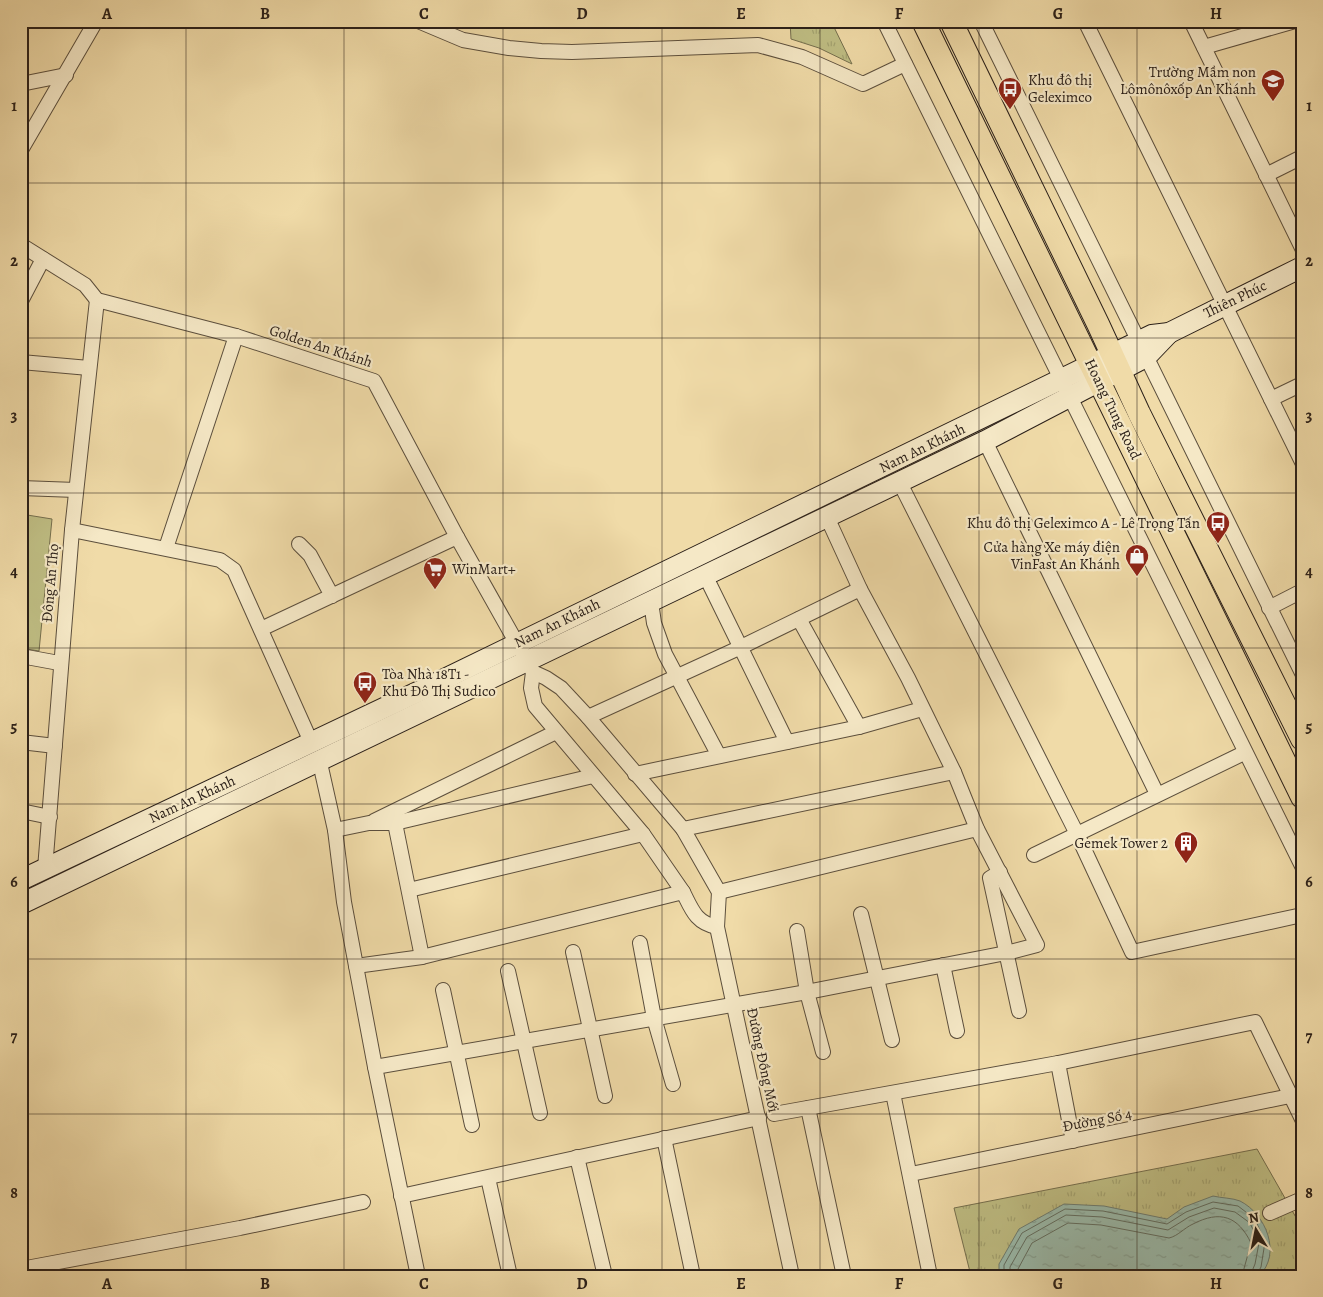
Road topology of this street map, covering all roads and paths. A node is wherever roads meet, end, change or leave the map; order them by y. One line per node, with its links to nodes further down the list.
1 (96, 21): 12 (street)
2 (418, 21): 11 (street)
3 (884, 21): 11 (street)
4 (923, 21): 29 (main road, Hoang Tung Road)
5 (951, 21): 27 (main road, Hoang Tung Road)
6 (981, 21): 25 (street)
7 (1085, 21): 23 (street)
8 (1191, 21): 10 (street)
9 (1295, 21): 10 (street)
10 (1204, 47): 16 (street)
11 (906, 64): 31 (street)
12 (66, 75): 13 (street); 14 (street)
13 (21, 84)
14 (21, 150)
15 (1302, 157): 16 (street)
16 (1266, 175): 18 (street)
17 (21, 245): 19 (street)
18 (1302, 248)
19 (43, 259): 21 (street); 22 (street)
20 (1302, 267): 23 (street, Thiên Phúc)
21 (97, 300): 24 (street, Golden An Khánh); 28 (street, Đông An Thọ)
22 (21, 301)
23 (1224, 304): 25 (street, Thiên Phúc); 32 (street)
24 (236, 336): 42 (street, Golden An Khánh); 44 (street)
25 (1142, 349): 27 (street, Thiên Phúc); 50 (street)
26 (21, 362): 28 (street)
27 (1116, 364): 29 (street, Thiên Phúc); 64 (main road, Hoang Tung Road)
28 (89, 368): 39 (street, Đông An Thọ)
29 (1096, 374): 31 (street, Nam An Khánh); 76 (main road, Hoang Tung Road)
30 (1302, 384): 32 (street)
31 (1066, 389): 33 (street, Nam An Khánh); 34 (street, Nam An Khánh); 69 (street)
32 (1271, 399): 35 (street)
33 (985, 441): 36 (street, Nam An Khánh); 75 (street)
34 (928, 445): 36 (street); 53 (street, Nam An Khánh)
35 (1302, 462)
36 (937, 464): 37 (street, Nam An Khánh)
37 (900, 483): 40 (street, Nam An Khánh); 85 (street)
38 (21, 488): 39 (street)
39 (76, 490): 41 (street, Đông An Thọ)
40 (827, 517): 45 (street, Nam An Khánh); 46 (street)
41 (72, 530): 44 (street); 56 (street, Đông An Thọ)
42 (457, 537): 48 (street); 53 (street, Golden An Khánh)
43 (299, 544): 48 (street)
44 (166, 548): 52 (street)
45 (706, 577): 49 (street, Nam An Khánh); 54 (street)
46 (860, 589): 51 (street); 60 (street)
47 (1302, 592): 50 (street)
48 (332, 596): 52 (street)
49 (651, 602): 57 (street, Nam An Khánh); 59 (street)
50 (1269, 608): 58 (street)
51 (799, 619): 54 (street); 62 (street)
52 (261, 629): 66 (street)
53 (517, 643): 57 (street, Golden An Khánh); 66 (street, Nam An Khánh)
54 (739, 648): 59 (street); 67 (street)
55 (21, 656): 56 (street)
56 (60, 663): 68 (street, Đông An Thọ)
57 (530, 668): 61 (street); 63 (street); 71 (street, Nam An Khánh)
58 (1302, 674)
59 (678, 676): 61 (street); 70 (street)
60 (922, 709): 62 (street); 72 (street)
61 (588, 717): 73 (street)
62 (860, 727): 67 (street)
63 (556, 732): 74 (street); 79 (street)
64 (1302, 738)
65 (21, 742): 68 (street)
66 (311, 742): 88 (street, Nam An Khánh)
67 (787, 742): 70 (street)
68 (55, 746): 78 (street, Đông An Thọ)
69 (1244, 753): 75 (street); 87 (street)
70 (719, 756): 73 (street)
71 (320, 763): 82 (street); 92 (street, Nam An Khánh)
72 (954, 772): 81 (street); 83 (street)
73 (636, 774): 83 (street)
74 (593, 776): 80 (street); 84 (street)
75 (1157, 794): 85 (street)
76 (1302, 796)
77 (21, 812): 78 (street)
78 (50, 817): 88 (street, Đông An Thọ)
79 (369, 823): 80 (street); 82 (street)
80 (395, 823): 91 (street)
81 (977, 829): 89 (street); 94 (street)
82 (335, 830): 105 (street)
83 (683, 830): 94 (street)
84 (643, 834): 91 (street); 93 (street)
85 (1077, 834): 86 (street); 97 (street)
86 (1034, 855)
87 (1302, 866)
88 (45, 869): 90 (street, Nam An Khánh); 92 (street)
89 (1000, 872): 102 (street); 102 (street, Đường Đồng Mới)
90 (21, 880)
91 (410, 890): 103 (street)
92 (50, 891): 95 (street, Nam An Khánh)
93 (683, 892): 98 (street); 103 (street)
94 (719, 892): 98 (street)
95 (21, 904)
96 (861, 914): 107 (street)
97 (1302, 915)
98 (716, 927): 110 (street)
99 (798, 931): 109 (street)
100 (640, 943): 112 (street)
101 (573, 952): 113 (street)
102 (1006, 953): 104 (street, Đường Đồng Mới); 111 (street)
103 (422, 957): 105 (street)
104 (943, 965): 107 (street, Đường Đồng Mới); 114 (street)
105 (356, 966): 120 (street)
106 (508, 971): 116 (street)
107 (875, 979): 109 (street, Đường Đồng Mới); 115 (street)
108 (443, 990): 117 (street)
109 (807, 992): 110 (street, Đường Đồng Mới); 118 (street)
110 (735, 1004): 112 (street); 128 (street, Đường Đồng Mới)
111 (1019, 1011)
112 (654, 1018): 113 (street); 121 (street)
113 (590, 1030): 116 (street); 123 (street)
114 (957, 1031)
115 (892, 1040)
116 (523, 1041): 117 (street); 126 (street)
117 (456, 1052): 120 (street); 130 (street)
118 (823, 1052)
119 (1058, 1063): 122 (street); 124 (street); 132 (street)
120 (374, 1067): 136 (street)
121 (673, 1084)
122 (893, 1093): 125 (street); 134 (street)
123 (605, 1096)
124 (1290, 1096): 129 (street); 132 (street, Đường Số 4)
125 (808, 1108): 127 (street); 146 (street)
126 (540, 1113)
127 (774, 1114)
128 (759, 1118): 131 (street); 145 (street, Đường Đồng Mới)
129 (1302, 1119)
130 (472, 1125)
131 (664, 1138): 133 (street); 144 (street)
132 (1073, 1141): 134 (street, Đường Số 4)
133 (577, 1157): 135 (street); 143 (street)
134 (910, 1174): 147 (street)
135 (488, 1178): 136 (street); 142 (street)
136 (401, 1196): 141 (street)
137 (1302, 1198): 139 (street)
138 (363, 1202): 140 (street)
139 (1270, 1213)
140 (21, 1269)
141 (418, 1276)
142 (510, 1276)
143 (605, 1276)
144 (693, 1276)
145 (792, 1276)
146 (844, 1276)
147 (930, 1276)

